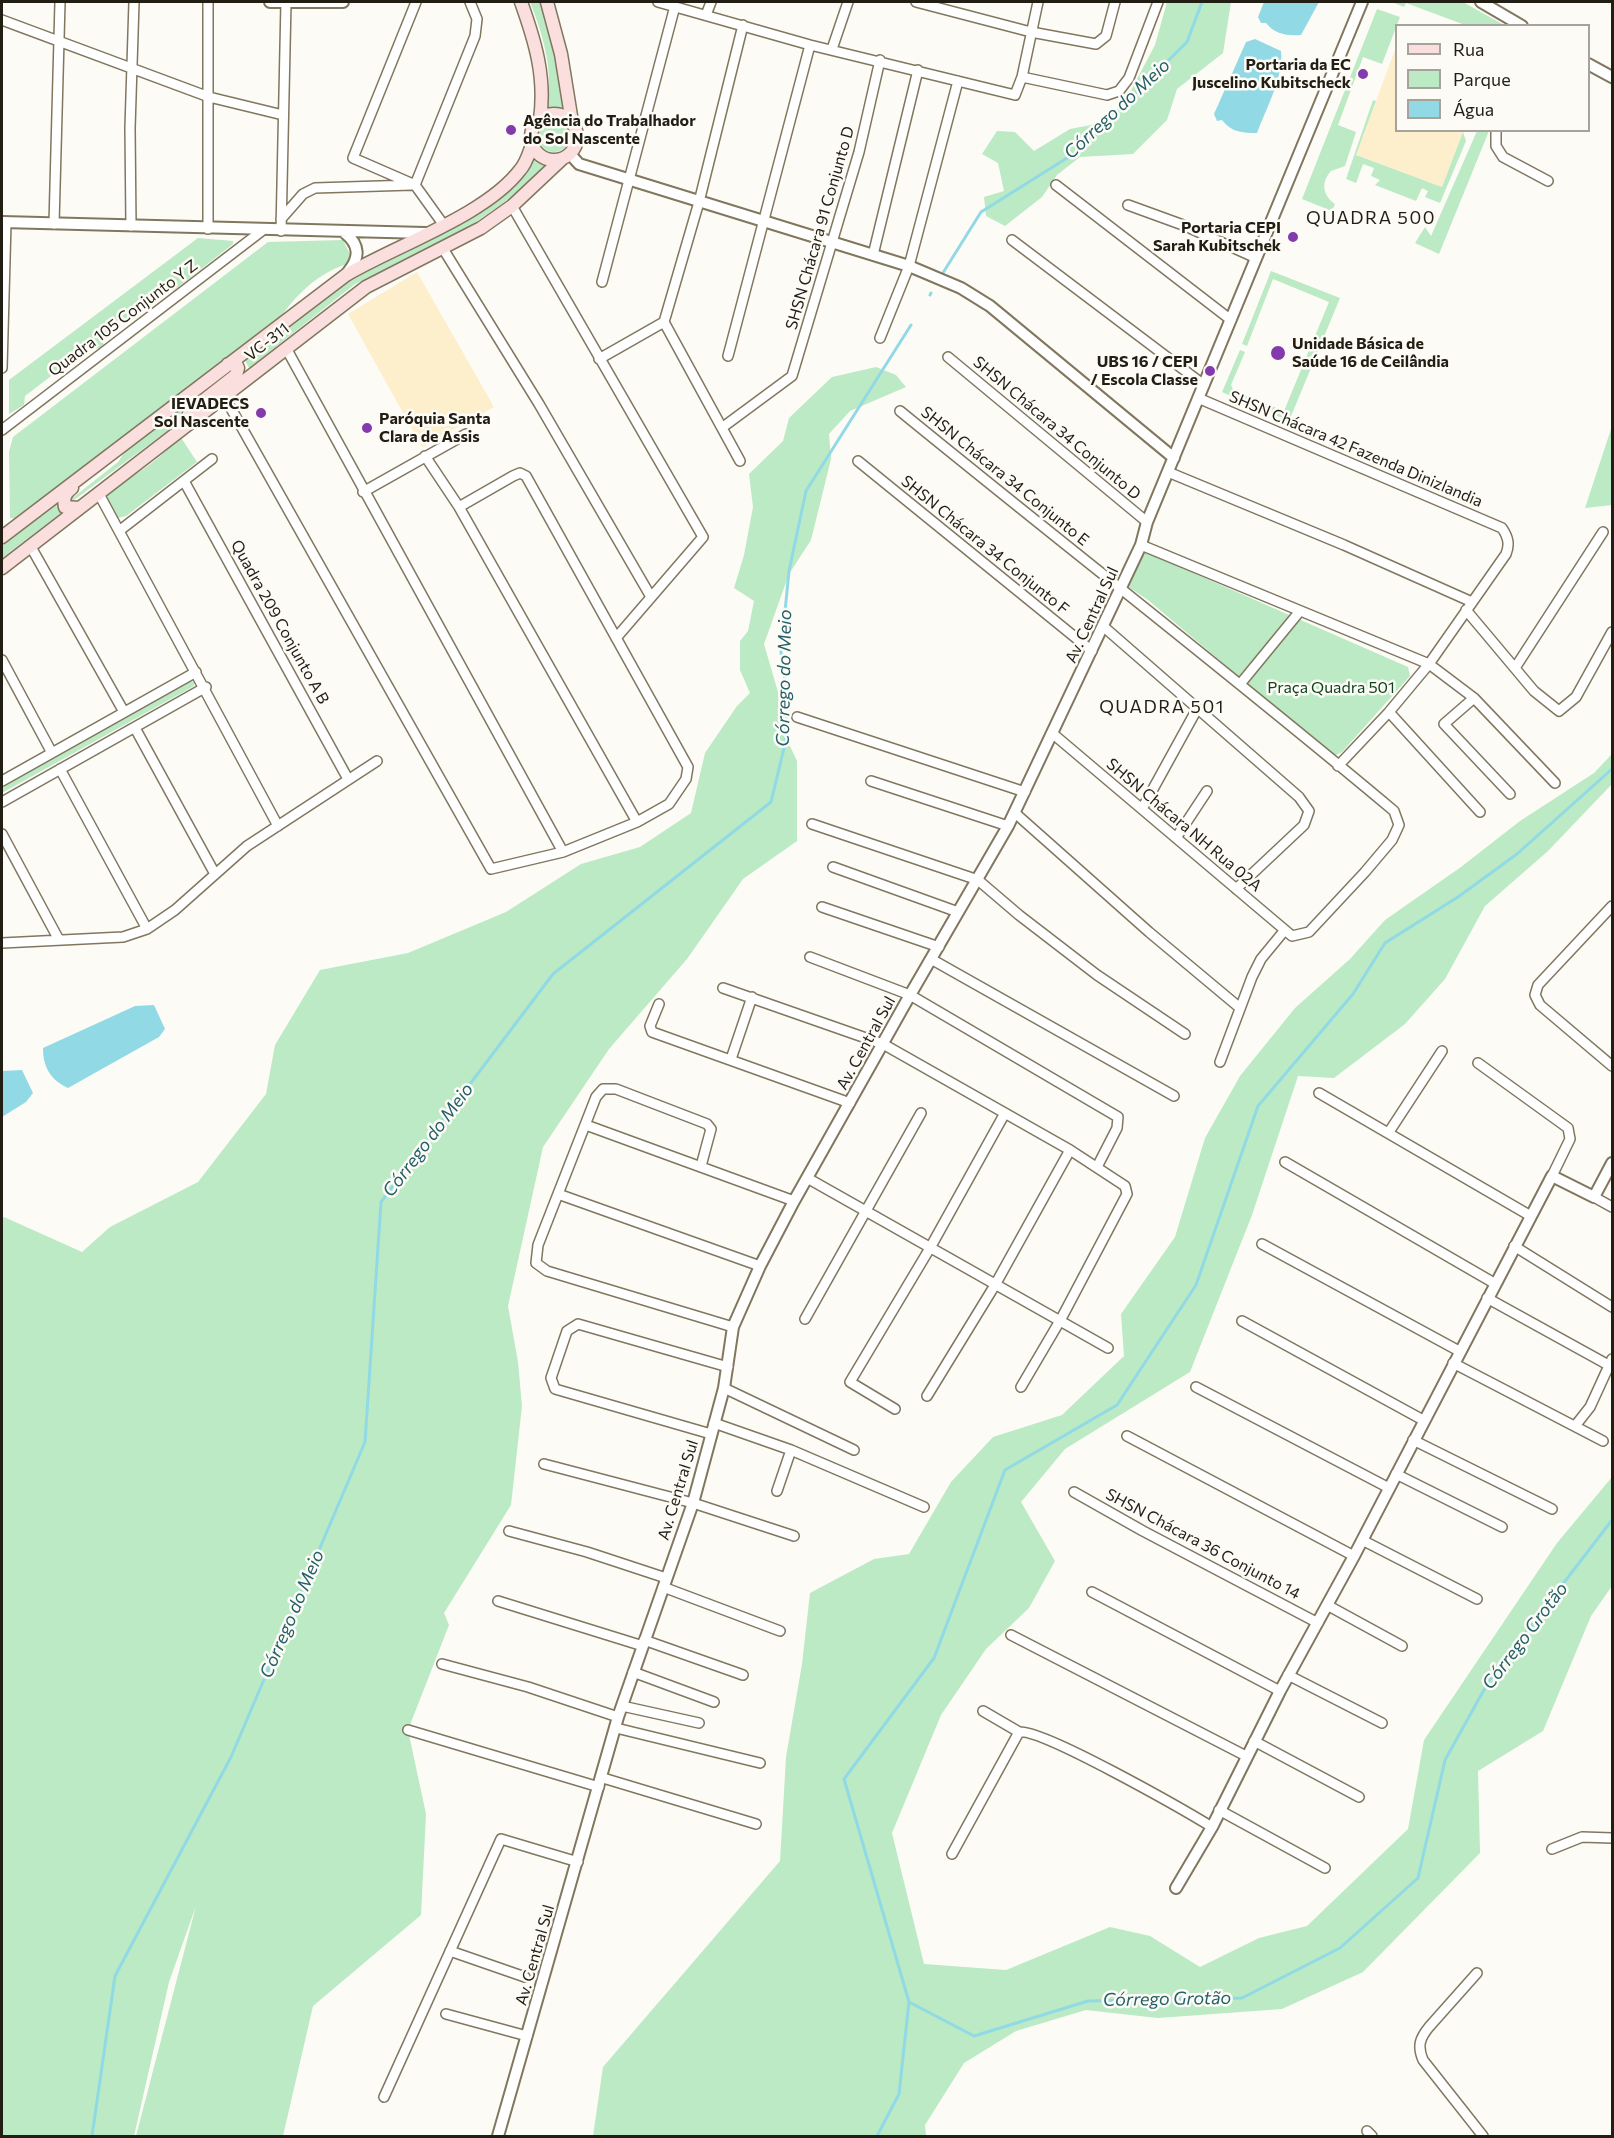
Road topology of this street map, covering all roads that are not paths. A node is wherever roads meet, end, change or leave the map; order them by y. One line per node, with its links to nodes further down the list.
1 (60, 2): 27 (street)
2 (134, 2): 32 (street)
3 (208, 2): 37 (street)
4 (270, 2): 5 (street)
5 (286, 2): 6 (street); 38 (street)
6 (319, 2): 7 (street)
7 (340, 2)
8 (416, 2): 46 (street)
9 (470, 2): 46 (street)
10 (521, 2): 39 (main road)
11 (547, 2): 40 (main road)
12 (658, 2): 21 (street)
13 (711, 2): 22 (street)
14 (848, 2): 29 (street)
15 (916, 2): 26 (street)
16 (1038, 2): 26 (street)
17 (1115, 2): 26 (street)
18 (1158, 2): 35 (street)
19 (1362, 2): 66 (street, Av. Central Sul)
20 (1481, 2): 24 (street)
21 (675, 6): 22 (street); 44 (street)
22 (706, 15): 25 (street)
23 (2, 20): 27 (street)
24 (1519, 24)
25 (743, 25): 28 (street); 48 (street)
26 (1031, 32): 35 (street)
27 (60, 41): 32 (street); 54 (street)
28 (810, 45): 29 (street); 52 (street)
29 (832, 49): 30 (street)
30 (880, 60): 33 (street); 63 (street, SHSN Chácara 91 Conjunto D)
31 (1590, 64): 34 (street)
32 (132, 68): 37 (street); 56 (street)
33 (918, 70): 36 (street); 65 (street)
34 (1610, 72)
35 (1022, 77): 36 (street)
36 (958, 81): 67 (street)
37 (209, 97): 38 (street); 57 (street)
38 (283, 115): 51 (street)
39 (540, 118): 40 (main road); 42 (main road)
40 (572, 122): 43 (main road)
41 (1496, 132): 45 (street)
42 (532, 145): 43 (main road); 55 (main road, VC-311)
43 (566, 156): 44 (street); 50 (main road, VC-311)
44 (630, 181): 48 (street); 69 (street)
45 (1548, 181)
46 (415, 185): 51 (street); 55 (street)
47 (1056, 185): 70 (street)
48 (699, 202): 52 (street); 71 (street)
49 (1128, 205): 66 (street)
50 (512, 206): 64 (main road, VC-311); 76 (street)
51 (281, 219): 59 (street)
52 (763, 221): 63 (street); 74 (street)
53 (4, 223): 54 (street); 78 (street)
54 (54, 224): 56 (street)
55 (443, 224): 61 (main road, VC-311)
56 (131, 226): 57 (street)
57 (208, 229): 58 (street)
58 (263, 231): 59 (street); 85 (street, Quadra 105 Conjunto Y Z)
59 (280, 231): 60 (street)
60 (345, 233): 61 (street); 68 (street)
61 (426, 233): 68 (main road, VC-311)
62 (1012, 240): 79 (street)
63 (831, 242): 65 (street); 83 (street, SHSN Chácara 91 Conjunto D)
64 (442, 247): 73 (main road, VC-311); 107 (street)
65 (873, 255): 67 (street)
66 (1256, 258): 70 (street, Av. Central Sul)
67 (909, 266): 72 (street); 89 (street)
68 (346, 275): 77 (main road, VC-311)
69 (602, 282)
70 (1231, 320): 79 (street, Av. Central Sul)
71 (664, 322): 76 (street); 83 (street)
72 (880, 338)
73 (286, 348): 80 (main road, VC-311); 95 (street)
74 (728, 356)
75 (948, 357): 99 (street, SHSN Chácara 34 Conjunto D)
76 (599, 359): 107 (street)
77 (228, 364): 84 (main road); 87 (main road, VC-311)
78 (2, 368)
79 (1204, 385): 81 (street, Av. Central Sul)
80 (224, 396): 84 (main road, VC-311); 148 (street)
81 (1198, 398): 89 (street, Av. Central Sul); 108 (street, SHSN Chácara 42 Fazenda Dinizlandia)
82 (900, 411): 106 (street, SHSN Chácara 34 Conjunto E)
83 (723, 427): 91 (street)
84 (184, 428): 96 (main road, VC-311)
85 (2, 430)
86 (466, 434): 88 (street)
87 (113, 452): 98 (main road); 102 (main road, VC-311)
88 (425, 456): 95 (street); 97 (street)
89 (1174, 458): 93 (street, Av. Central Sul)
90 (212, 459): 94 (street)
91 (740, 460)
92 (858, 461): 113 (street, SHSN Chácara 34 Conjunto F)
93 (1168, 472): 99 (street, Av. Central Sul); 108 (street)
94 (184, 482): 100 (street); 131 (street, Quadra 209 Conjunto A B)
95 (363, 492): 148 (street)
96 (99, 494): 98 (main road, VC-311); 100 (street)
97 (459, 507): 112 (street); 142 (street)
98 (79, 508): 104 (main road, VC-311)
99 (1147, 522): 103 (street, Av. Central Sul)
100 (119, 531): 117 (street)
101 (1603, 532): 116 (street)
102 (2, 537)
103 (1141, 545): 106 (street, Av. Central Sul); 109 (street)
104 (30, 547): 105 (main road, VC-311); 122 (street)
105 (2, 568)
106 (1120, 587): 110 (street, Av. Central Sul); 118 (street, SHSN Chácara 34 Conjunto E)
107 (651, 597): 112 (street)
108 (1469, 606): 115 (street); 116 (street)
109 (1300, 611): 115 (street); 118 (street)
110 (1104, 627): 113 (street, Av. Central Sul); 121 (street)
111 (1612, 632): 116 (street)
112 (616, 638): 142 (street)
113 (1092, 651): 126 (street, Av. Central Sul)
114 (2, 660): 127 (street)
115 (1429, 664): 120 (street); 123 (street)
116 (1515, 668)
117 (196, 672): 119 (street); 122 (street)
118 (1241, 683): 129 (street, SHSN Chácara 34 Conjunto E)
119 (206, 687): 125 (street); 144 (street)
120 (1474, 698): 134 (street); 137 (street)
121 (1197, 709): 139 (street); 152 (street)
122 (124, 712): 127 (street)
123 (1389, 712): 129 (street); 140 (street)
124 (797, 717): 136 (street)
125 (135, 728): 130 (street); 150 (street)
126 (1052, 733): 136 (street, Av. Central Sul); 139 (street, SHSN Chácara NH Rua 02A)
127 (52, 753): 132 (street)
128 (378, 761): 131 (street)
129 (1338, 766): 158 (street, SHSN Chácara 34 Conjunto E)
130 (60, 769): 138 (street); 156 (street)
131 (348, 779): 144 (street)
132 (2, 781)
133 (871, 781): 145 (street)
134 (1555, 783)
135 (1207, 791): 147 (street)
136 (1025, 792): 141 (street, Av. Central Sul)
137 (1510, 794)
138 (2, 802)
139 (1142, 809): 147 (street, SHSN Chácara NH Rua 02A)
140 (1480, 812)
141 (1015, 813): 145 (street, Av. Central Sul); 168 (street)
142 (636, 822): 148 (street)
143 (812, 824): 151 (street)
144 (278, 826): 150 (street)
145 (1008, 826): 151 (street, Av. Central Sul)
146 (2, 834): 159 (street)
147 (1176, 838): 152 (street, SHSN Chácara NH Rua 02A)
148 (563, 852)
149 (833, 867): 155 (street)
150 (215, 874): 156 (street)
151 (978, 880): 155 (street, Av. Central Sul); 169 (street)
152 (1236, 889): 157 (street, SHSN Chácara NH Rua 02A)
153 (1612, 906): 175 (street)
154 (822, 907): 161 (street)
155 (958, 912): 161 (street, Av. Central Sul)
156 (147, 929): 159 (street)
157 (1284, 931): 158 (street, SHSN Chácara NH Rua 02A); 168 (street)
158 (1298, 937)
159 (59, 940): 160 (street)
160 (2, 943)
161 (939, 947): 163 (street, Av. Central Sul)
162 (810, 957): 165 (street)
163 (931, 959): 165 (street, Av. Central Sul); 177 (street)
164 (723, 988): 166 (street)
165 (910, 995): 170 (street, Av. Central Sul); 187 (street)
166 (752, 997): 170 (street); 172 (street)
167 (659, 1004): 172 (street)
168 (1240, 1008): 173 (street)
169 (1185, 1034)
170 (883, 1044): 178 (street, Av. Central Sul); 180 (street)
171 (1442, 1051): 182 (street)
172 (731, 1059): 178 (street)
173 (1220, 1062)
174 (1478, 1063): 188 (street)
175 (1612, 1066)
176 (1319, 1093): 182 (street)
177 (1174, 1096)
178 (850, 1103): 189 (street, Av. Central Sul)
179 (921, 1113): 194 (street)
180 (1005, 1113): 183 (street); 198 (street)
181 (586, 1125): 186 (street); 186 (street); 190 (street)
182 (1389, 1132): 195 (street)
183 (1070, 1149): 187 (street); 201 (street)
184 (1285, 1162): 200 (street)
185 (1612, 1162): 191 (street)
186 (701, 1166): 192 (street)
187 (1097, 1167): 205 (street)
188 (1552, 1176): 191 (street); 195 (street)
189 (809, 1179): 192 (street, Av. Central Sul); 194 (street)
190 (558, 1194): 199 (street); 207 (street)
191 (1594, 1197): 193 (street)
192 (794, 1202): 199 (street, Av. Central Sul)
193 (1612, 1207)
194 (865, 1210): 198 (street); 204 (street)
195 (1529, 1215): 197 (street)
196 (1262, 1244): 209 (street)
197 (1514, 1246): 200 (street); 203 (street)
198 (930, 1248): 201 (street); 217 (street)
199 (760, 1266): 207 (street, Av. Central Sul)
200 (1494, 1282): 202 (street)
201 (995, 1285): 205 (street); 216 (street)
202 (1487, 1298): 209 (street); 211 (street)
203 (1612, 1307)
204 (805, 1319)
205 (1060, 1319): 208 (street); 213 (street)
206 (1242, 1320): 218 (street)
207 (734, 1327): 212 (street, Av. Central Sul)
208 (1108, 1348)
209 (1459, 1351): 210 (street)
210 (1453, 1363): 218 (street); 219 (street)
211 (1611, 1363): 219 (street)
212 (728, 1366): 215 (street, Av. Central Sul); 220 (street)
213 (1021, 1387)
214 (1196, 1387): 228 (street)
215 (724, 1388): 220 (street, Av. Central Sul); 225 (street)
216 (927, 1396)
217 (895, 1409)
218 (1424, 1420): 222 (street)
219 (1575, 1426): 223 (street)
220 (712, 1429): 224 (street); 231 (street, Av. Central Sul)
221 (1127, 1436): 238 (street)
222 (1413, 1440): 227 (street); 233 (street)
223 (1603, 1441)
224 (791, 1450): 229 (street); 232 (street)
225 (854, 1450)
226 (544, 1464): 231 (street)
227 (1396, 1474): 228 (street); 234 (street)
228 (1389, 1488): 237 (street)
229 (777, 1491)
230 (1074, 1492): 244 (street, SHSN Chácara 36 Conjunto 14)
231 (693, 1503): 236 (street); 239 (street, Av. Central Sul)
232 (924, 1507)
233 (1552, 1509)
234 (1502, 1527)
235 (508, 1531): 239 (street)
236 (794, 1536)
237 (1362, 1540): 238 (street); 241 (street)
238 (1354, 1556): 243 (street)
239 (664, 1583): 245 (street); 247 (street, Av. Central Sul)
240 (1092, 1593): 253 (street)
241 (1477, 1599)
242 (498, 1601): 247 (street)
243 (1327, 1605): 244 (street); 248 (street)
244 (1318, 1623): 252 (street)
245 (780, 1630)
246 (1011, 1635): 263 (street)
247 (644, 1643): 250 (street, Av. Central Sul); 251 (street)
248 (1402, 1646)
249 (442, 1664): 257 (street)
250 (633, 1672): 254 (street); 255 (street, Av. Central Sul)
251 (743, 1675)
252 (1288, 1675): 253 (street); 259 (street)
253 (1280, 1690): 262 (street)
254 (714, 1702)
255 (622, 1706): 257 (street, Av. Central Sul); 258 (street)
256 (983, 1711): 261 (street)
257 (617, 1723): 264 (street); 265 (street, Av. Central Sul)
258 (699, 1723)
259 (1382, 1723)
260 (408, 1730): 265 (street)
261 (1019, 1732): 269 (street); 272 (street)
262 (1254, 1741): 263 (street); 266 (street)
263 (1246, 1756): 267 (street)
264 (760, 1763)
265 (601, 1783): 268 (street); 273 (street, Av. Central Sul)
266 (1359, 1797)
267 (1219, 1810): 269 (street); 274 (street)
268 (756, 1824)
269 (1212, 1827): 275 (street)
270 (1612, 1838): 271 (street)
271 (1552, 1849)
272 (952, 1854)
273 (578, 1862): 276 (street); 280 (street, Av. Central Sul)
274 (1325, 1868)
275 (1176, 1888)
276 (450, 1951): 278 (street); 281 (street)
277 (1478, 1973): 283 (street)
278 (525, 1977)
279 (446, 2014): 280 (street)
280 (527, 2036): 282 (street, Av. Central Sul)
281 (384, 2097)
282 (498, 2136)
283 (1483, 2136)

